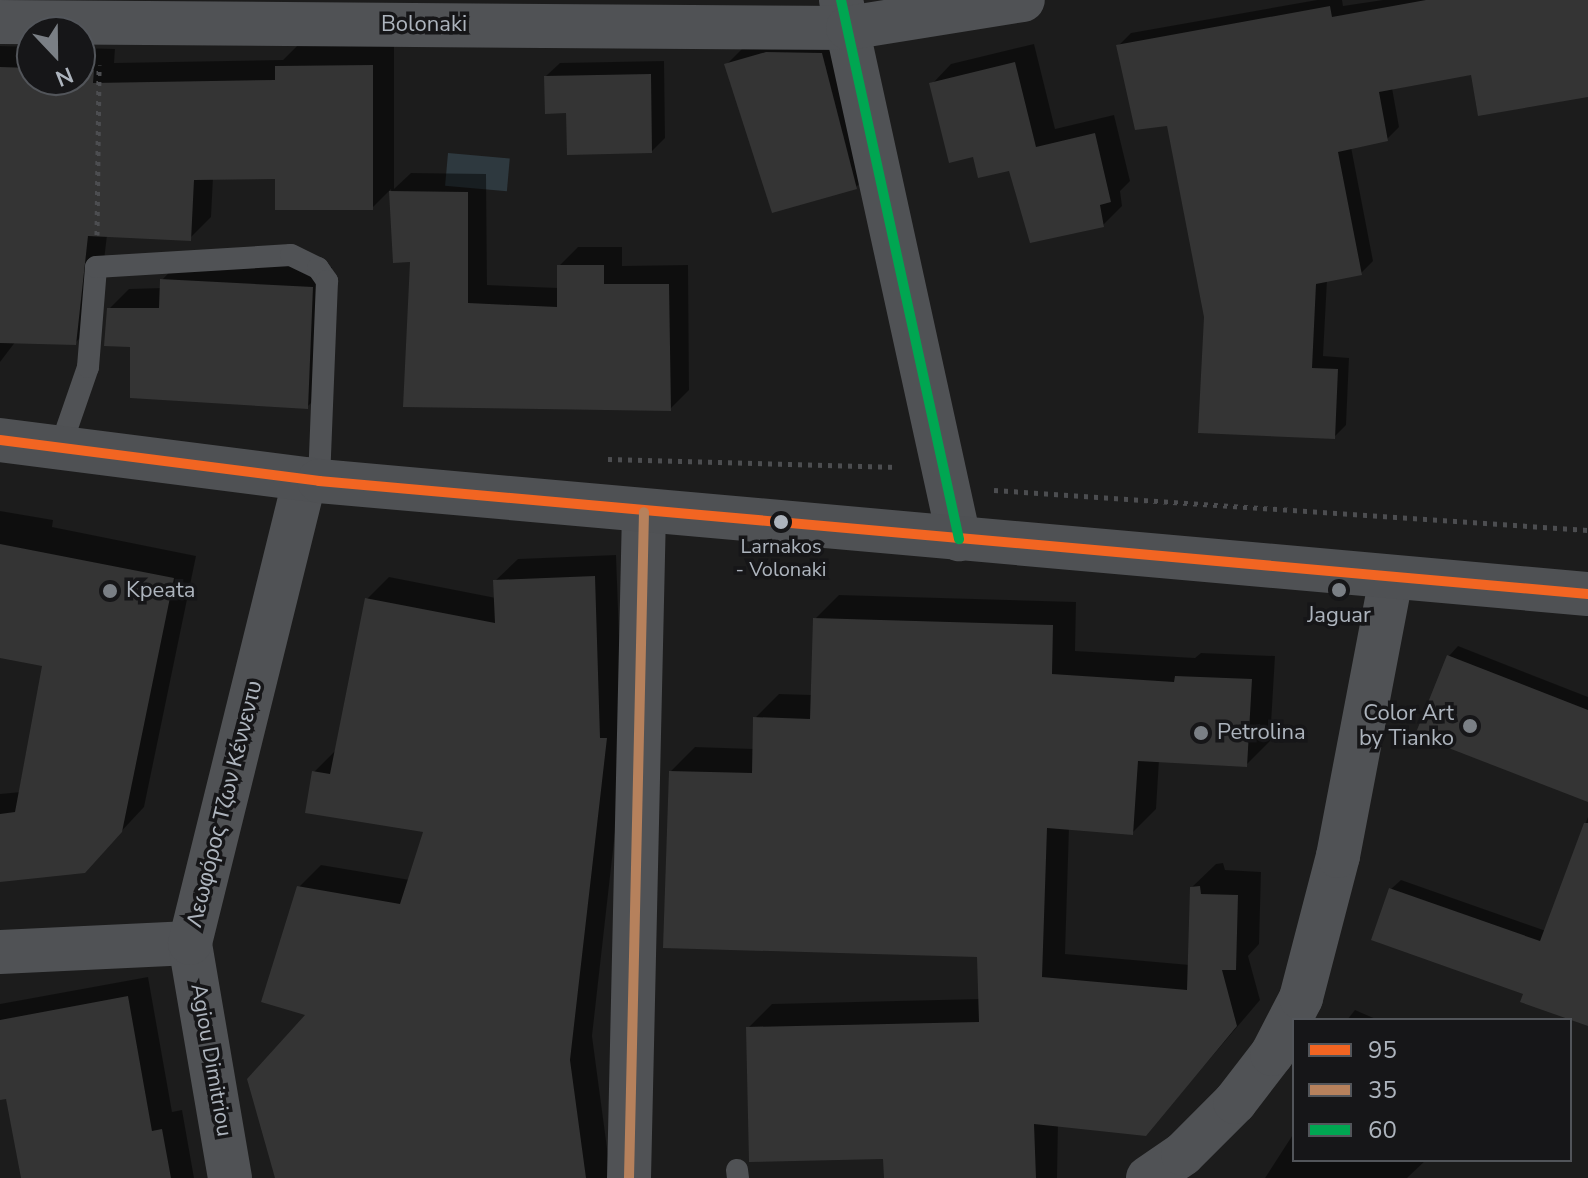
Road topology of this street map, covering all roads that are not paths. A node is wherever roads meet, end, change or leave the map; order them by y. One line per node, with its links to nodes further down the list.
1 (1023, 0): 2 (street, Bolonaki)
2 (844, 14): 3 (street, Bolonaki); 8 (street)
3 (0, 22)
4 (0, 440): 5 (main road)
5 (60, 448): 6 (main road); 6 (lane)
6 (312, 480): 7 (main road); 11 (street, Λεωφόρος Τζων Κέννεντυ)
7 (644, 512): 8 (main road); 14 (street)
8 (959, 539): 9 (main road)
9 (1391, 577): 10 (main road); 15 (street)
10 (1588, 594)
11 (190, 943): 12 (street, Λεωφόρος Τζων Κέννεντυ); 13 (street, Agiou Dimitriou)
12 (0, 952)
13 (230, 1178)
14 (629, 1178)
15 (1148, 1178)

